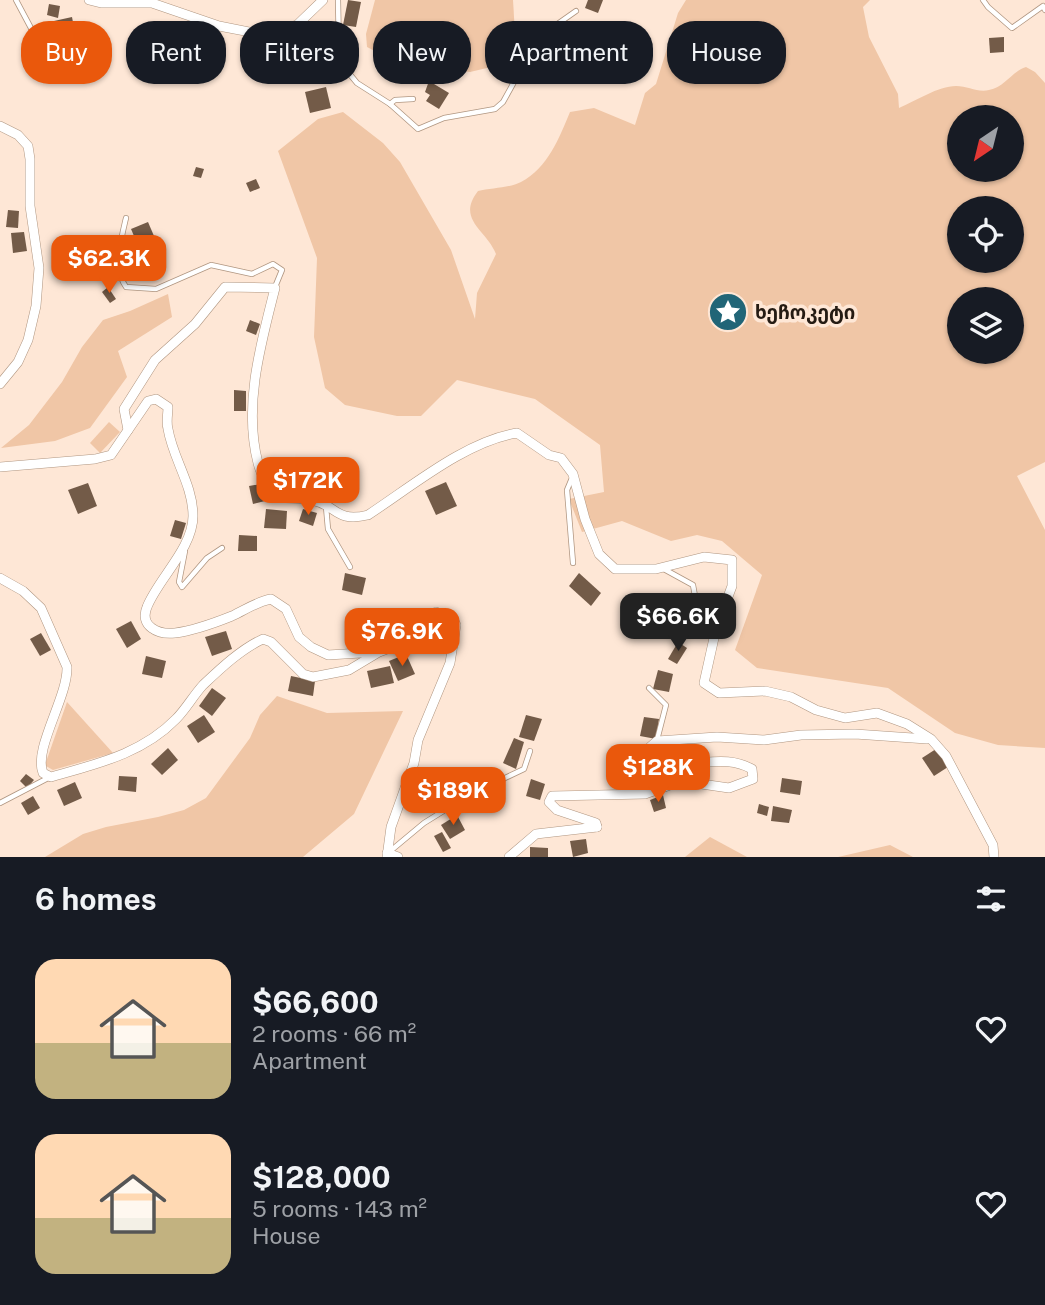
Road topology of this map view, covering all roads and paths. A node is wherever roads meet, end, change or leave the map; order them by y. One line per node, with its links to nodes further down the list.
1 (16, 0): 8 (lane)
2 (89, 0): 3 (street)
3 (323, 0)
4 (338, 0): 10 (lane)
5 (983, 0): 6 (lane)
6 (1045, 10)
7 (576, 11): 10 (lane)
8 (27, 21)
9 (413, 99): 10 (lane)
10 (390, 104)
11 (0, 126): 14 (street)
12 (126, 218): 13 (lane)
13 (275, 288): 15 (street); 18 (street)
14 (0, 384)
15 (128, 430): 16 (street); 19 (street)
16 (0, 467)
17 (573, 474): 18 (street); 21 (lane); 23 (street)
18 (326, 507): 22 (lane)
19 (184, 547): 20 (lane); 26 (street)
20 (222, 548)
21 (573, 564)
22 (350, 566)
23 (661, 567): 25 (lane); 28 (street)
24 (0, 578): 31 (street)
25 (681, 635)
26 (379, 652): 31 (street); 33 (street)
27 (649, 688): 29 (lane)
28 (931, 739): 29 (street); 36 (street)
29 (657, 741): 35 (street)
30 (530, 751): 33 (lane)
31 (51, 777): 32 (lane)
32 (0, 803)
33 (387, 855): 34 (street)
34 (398, 857)
35 (509, 857)
36 (994, 857)

